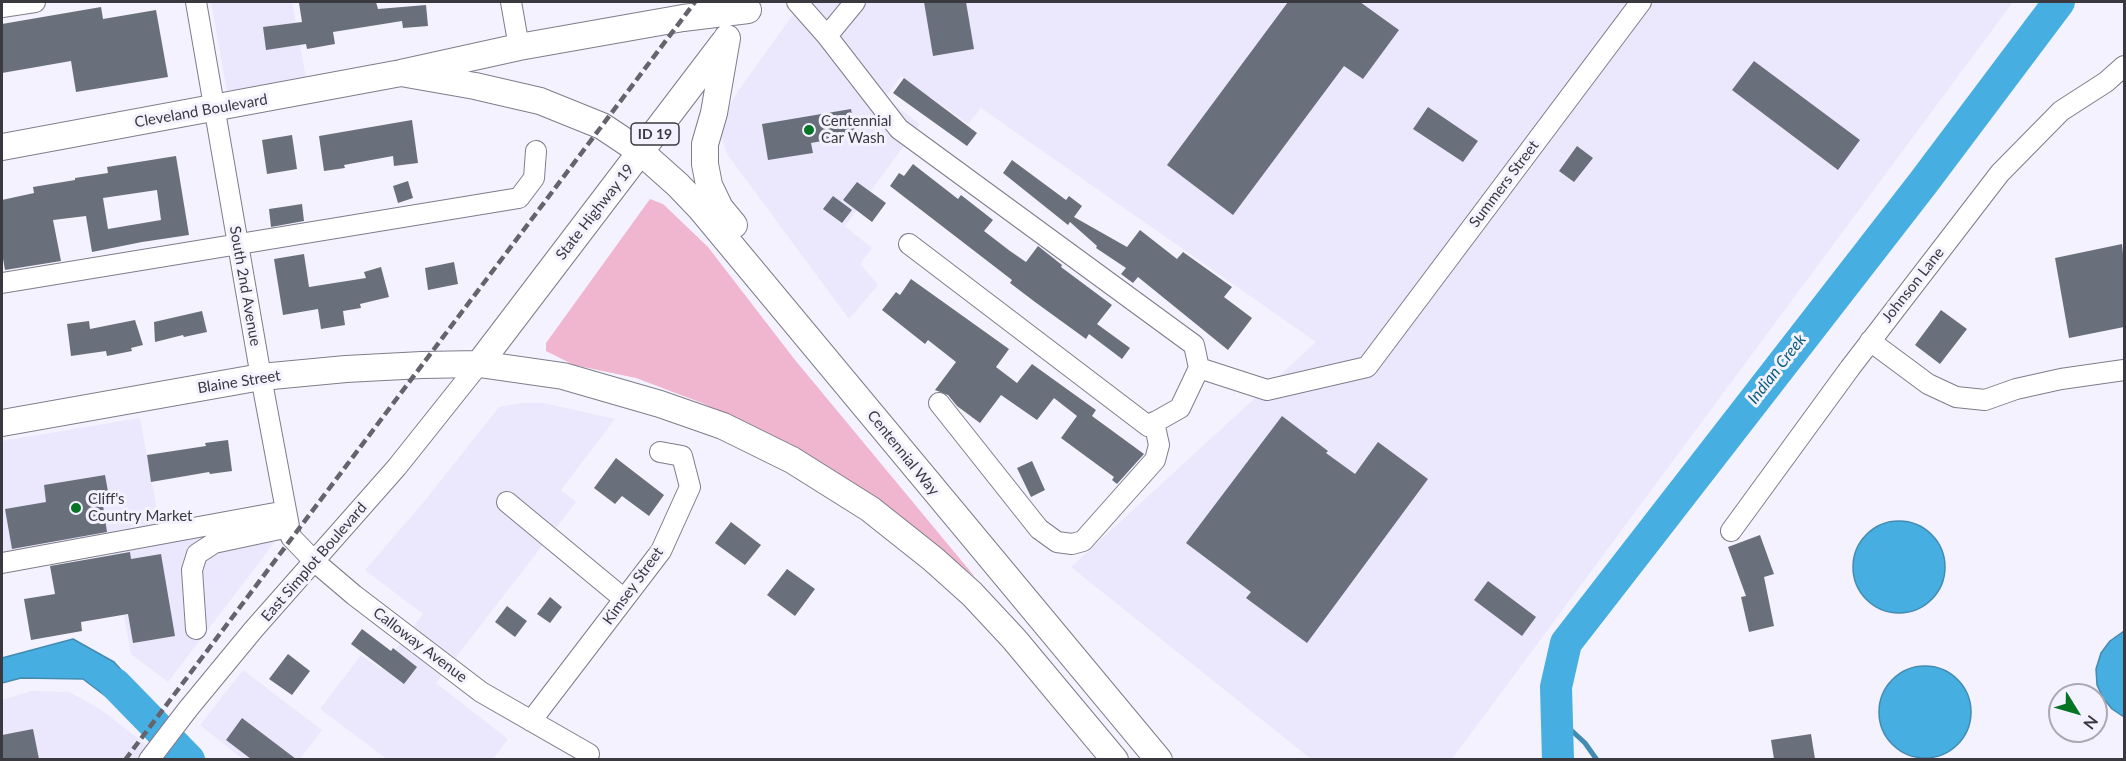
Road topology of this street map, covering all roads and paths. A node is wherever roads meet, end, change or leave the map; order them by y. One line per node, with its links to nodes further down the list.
1 (35, 2): 8 (street)
2 (196, 2): 14 (street, South 2nd Avenue)
3 (511, 2): 11 (street)
4 (797, 2): 9 (street)
5 (855, 2): 9 (street)
6 (1641, 2): 23 (street, Summers Street)
7 (751, 6): 10 (main road, State Highway 19 / ID 19); 11 (main road, Cleveland Boulevard)
8 (2, 7)
9 (827, 36): 23 (street)
10 (727, 38): 17 (main road, State Highway 19 / ID 19); 30 (main road)
11 (519, 47): 13 (main road, Cleveland Boulevard)
12 (2124, 66): 21 (street, Johnson Lane)
13 (401, 73): 14 (main road, Cleveland Boulevard); 17 (main road, Centennial Way)
14 (214, 109): 15 (main road, Cleveland Boulevard); 18 (street, South 2nd Avenue)
15 (2, 147)
16 (537, 151): 18 (street)
17 (641, 152): 22 (main road, State Highway 19 / ID 19); 30 (main road, Centennial Way)
18 (237, 243): 20 (street); 25 (street, South 2nd Avenue)
19 (909, 244): 27 (street)
20 (2, 283)
21 (1870, 340): 24 (street); 33 (street, Johnson Lane)
22 (478, 364): 25 (main road, Blaine Street); 34 (street, East Simplot Boulevard); 41 (main road)
23 (1199, 368): 27 (street)
24 (2124, 370)
25 (261, 377): 28 (main road, Blaine Street); 32 (street, South 2nd Avenue)
26 (939, 403): 27 (street)
27 (1154, 422)
28 (2, 423)
29 (660, 452): 36 (street, Kimsey Street)
30 (939, 497): 42 (main road, Centennial Way)
31 (507, 502): 36 (street)
32 (288, 519): 34 (street, South 2nd Avenue); 35 (street); 37 (street)
33 (1731, 531)
34 (314, 561): 38 (street, Calloway Avenue); 39 (street, East Simplot Boulevard)
35 (2, 562)
36 (624, 599): 38 (street, Kimsey Street)
37 (196, 629)
38 (531, 721): 40 (street, Calloway Avenue)
39 (153, 754)
40 (589, 754)
41 (1115, 759)
42 (1158, 759)

